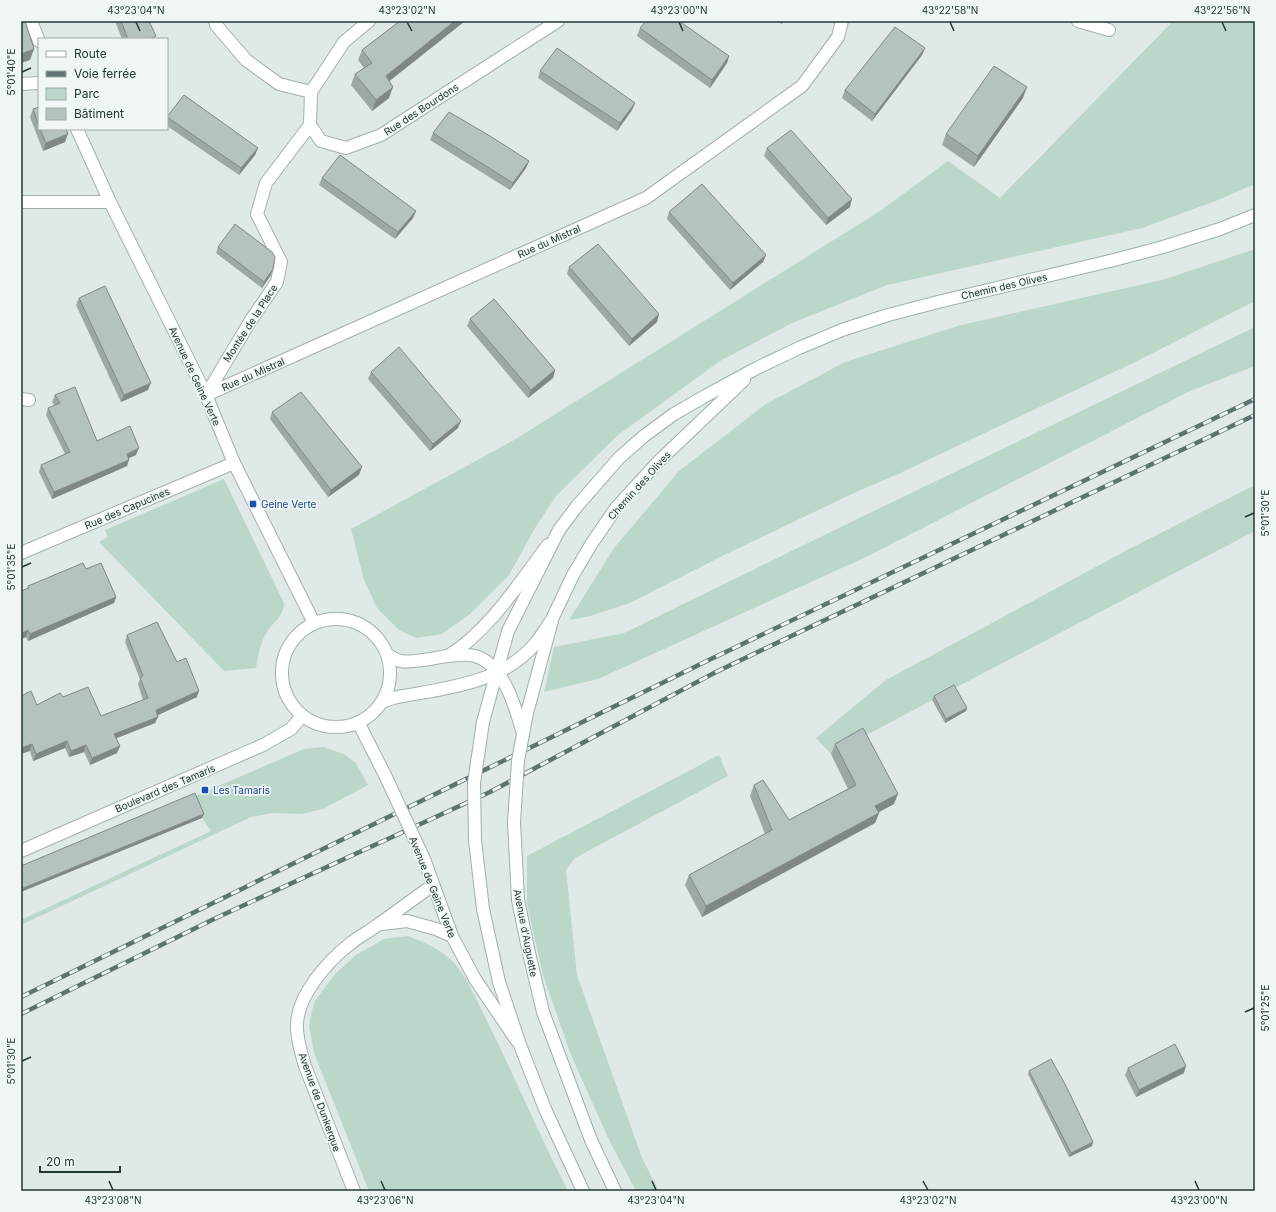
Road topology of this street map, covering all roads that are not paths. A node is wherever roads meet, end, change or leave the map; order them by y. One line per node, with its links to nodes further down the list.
1 (31, 21): 8 (street)
2 (215, 21): 11 (street)
3 (369, 21): 11 (street)
4 (558, 21): 12 (street, Rue des Bourdons)
5 (842, 21): 18 (street, Rue du Mistral)
6 (1078, 21): 7 (street)
7 (1109, 30)
8 (38, 38)
9 (21, 84): 10 (street)
10 (38, 84)
11 (311, 92): 12 (street)
12 (310, 125): 18 (street, Montée de la Place)
13 (77, 130): 15 (street, Avenue de Geine Verte)
14 (21, 202): 15 (street)
15 (110, 202): 18 (street, Avenue de Geine Verte)
16 (1255, 215): 17 (street, Chemin des Olives)
17 (757, 368): 20 (street, Chemin des Olives); 22 (street, Chemin des Olives)
18 (206, 395): 19 (street, Avenue de Geine Verte)
19 (234, 463): 21 (street, Rue des Capucines); 23 (street, Avenue de Geine Verte)
20 (560, 530): 25 (street, Chemin des Olives); 26 (street, Chemin des Olives)
21 (21, 553)
22 (553, 617): 26 (street, Chemin des Olives); 30 (street, Avenue d'Auguette)
23 (314, 623): 24 (street); 28 (street)
24 (386, 652): 25 (street, Chemin des Olives); 27 (street)
25 (447, 656): 26 (street, Chemin des Olives)
26 (497, 672): 27 (street, Chemin des Olives); 30 (street, Chemin des Olives); 35 (street, bridge)
27 (382, 702): 29 (street)
28 (302, 716): 29 (street); 31 (street, Boulevard des Tamaris)
29 (358, 722): 32 (street, Avenue de Geine Verte, bridge)
30 (523, 734): 38 (street, Avenue d'Auguette, bridge)
31 (21, 851)
32 (433, 885): 33 (street, Avenue de Dunkerque); 34 (street, Avenue de Geine Verte)
33 (378, 925): 34 (street, Avenue de Dunkerque); 36 (street, Avenue de Dunkerque)
34 (452, 936): 35 (street, Avenue de Geine Verte)
35 (520, 1045): 37 (street)
36 (354, 1191)
37 (583, 1191)
38 (615, 1191)

